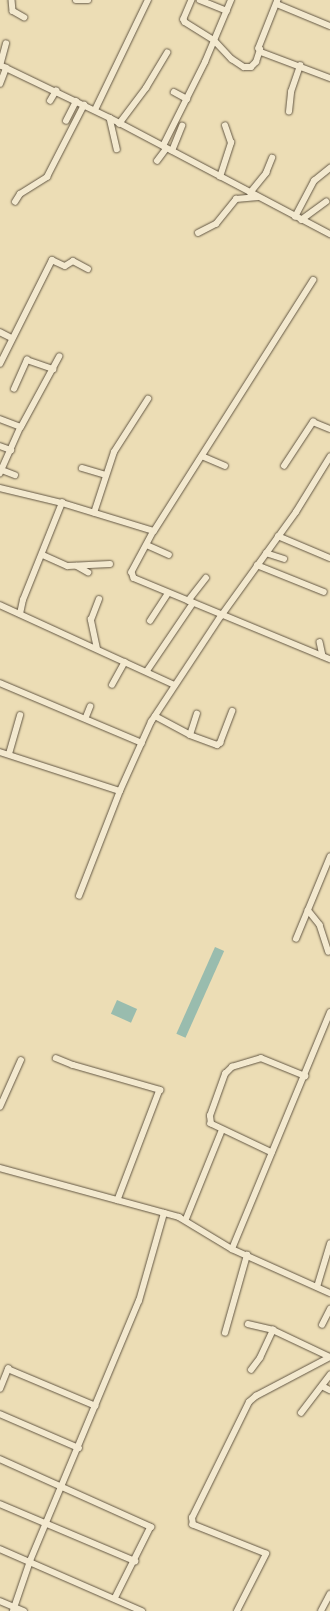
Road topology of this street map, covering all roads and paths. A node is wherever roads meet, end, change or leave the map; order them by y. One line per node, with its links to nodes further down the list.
1 (12, 0): 10 (street)
2 (76, 0): 3 (street)
3 (88, 0)
4 (148, 0): 26 (street)
5 (192, 0): 12 (street)
6 (200, 0): 9 (street)
7 (231, 0): 9 (street)
8 (278, 2): 11 (street); 14 (street)
9 (227, 11): 12 (street)
10 (24, 17)
11 (330, 26)
12 (214, 40): 14 (street); 22 (street)
13 (6, 44): 16 (street)
14 (260, 50): 17 (street)
15 (167, 53): 30 (street)
16 (2, 66): 19 (street); 20 (street)
17 (300, 66): 18 (street); 27 (street)
18 (330, 78)
19 (0, 84)
20 (56, 90): 23 (street); 24 (street)
21 (174, 92): 22 (street)
22 (187, 99): 34 (street)
23 (50, 101)
24 (76, 101): 25 (street); 29 (street)
25 (84, 105): 26 (street); 41 (street)
26 (95, 110): 28 (street)
27 (289, 112)
28 (110, 118): 30 (street); 33 (street)
29 (66, 121)
30 (119, 124): 34 (street)
31 (182, 126): 34 (street)
32 (225, 126): 38 (street)
33 (117, 149)
34 (167, 149): 36 (street); 38 (street)
35 (272, 158): 39 (street)
36 (157, 161)
37 (330, 168): 43 (street)
38 (220, 177): 39 (street)
39 (250, 193): 40 (street)
40 (258, 197): 43 (street); 44 (street)
41 (16, 202)
42 (326, 202): 43 (street)
43 (298, 219): 45 (street)
44 (198, 233)
45 (330, 234)
46 (88, 268): 49 (street)
47 (313, 280): 60 (street)
48 (0, 332): 49 (street)
49 (12, 338): 51 (street)
50 (59, 357): 52 (street)
51 (0, 364)
52 (53, 369): 53 (street); 56 (street)
53 (14, 389)
54 (148, 399): 67 (street)
55 (0, 418): 56 (street)
56 (21, 426): 59 (street)
57 (330, 429): 63 (street)
58 (0, 446): 59 (street)
59 (11, 450): 65 (street)
60 (202, 456): 62 (street); 71 (street)
61 (330, 457): 72 (street)
62 (225, 466)
63 (284, 466)
64 (82, 468): 67 (street)
65 (1, 472): 66 (street)
66 (15, 475)
67 (106, 475): 70 (street)
68 (0, 488): 69 (street)
69 (62, 503): 70 (street); 75 (street)
70 (94, 512): 71 (street)
71 (154, 531): 73 (street)
72 (278, 536): 74 (street); 77 (street)
73 (147, 545): 76 (street); 85 (street)
74 (266, 553): 78 (street); 80 (street)
75 (43, 555): 81 (street); 89 (street)
76 (169, 555)
77 (330, 558)
78 (284, 559)
79 (110, 564): 81 (street)
80 (257, 565): 84 (street); 90 (street)
81 (77, 566): 82 (street)
82 (88, 572)
83 (206, 578): 87 (street)
84 (324, 592)
85 (168, 593): 87 (street); 91 (street)
86 (99, 599): 93 (street)
87 (190, 602): 90 (street); 97 (street)
88 (0, 605): 89 (street)
89 (20, 614): 93 (street)
90 (221, 616): 94 (street); 100 (street)
91 (150, 621)
92 (320, 642): 94 (street)
93 (97, 649): 96 (street)
94 (323, 656): 95 (street)
95 (330, 659)
96 (125, 662): 97 (street); 99 (street)
97 (147, 671): 100 (street)
98 (0, 683): 106 (street)
99 (112, 685)
100 (175, 685): 105 (street)
101 (90, 707): 106 (street)
102 (232, 711): 107 (street)
103 (197, 714): 107 (street)
104 (20, 716): 110 (street)
105 (155, 716): 107 (street); 108 (street)
106 (86, 718): 108 (street)
107 (190, 735)
108 (142, 743): 111 (street)
109 (0, 752): 110 (street)
110 (9, 754): 111 (street)
111 (120, 791): 113 (street)
112 (330, 858): 114 (street)
113 (79, 896)
114 (308, 910): 115 (street); 116 (street)
115 (296, 939)
116 (328, 952)
117 (330, 1012): 120 (street)
118 (56, 1058): 125 (street)
119 (21, 1060): 121 (street)
120 (305, 1076): 122 (street); 123 (street)
121 (0, 1107)
122 (222, 1130): 123 (street); 127 (street)
123 (272, 1153): 129 (street)
124 (0, 1168): 125 (street)
125 (118, 1200): 126 (street)
126 (164, 1213): 127 (street); 144 (street)
127 (186, 1219): 129 (street)
128 (330, 1244): 131 (street)
129 (232, 1248): 130 (street)
130 (247, 1255): 131 (street); 137 (street)
131 (317, 1287): 132 (street)
132 (330, 1293)
133 (330, 1309): 135 (street)
134 (248, 1324): 136 (street)
135 (322, 1325)
136 (273, 1330): 138 (street); 139 (street)
137 (226, 1333)
138 (330, 1357): 162 (street)
139 (251, 1370)
140 (330, 1375): 141 (street)
141 (322, 1386): 143 (street); 145 (street)
142 (0, 1389): 144 (street)
143 (330, 1390)
144 (96, 1406): 147 (street)
145 (301, 1413)
146 (0, 1414): 147 (street)
147 (79, 1448): 149 (street)
148 (0, 1459): 149 (street)
149 (63, 1485): 151 (street); 154 (street)
150 (0, 1504): 151 (street)
151 (46, 1523): 153 (street); 154 (street)
152 (0, 1549): 153 (street)
153 (30, 1561): 156 (street); 158 (street)
154 (134, 1561): 156 (street)
155 (330, 1594): 163 (street)
156 (115, 1599): 159 (street)
157 (0, 1601): 158 (street)
158 (14, 1609): 160 (street)
159 (130, 1609): 161 (street)
160 (24, 1611)
161 (142, 1611)
162 (237, 1611)
163 (322, 1611)

